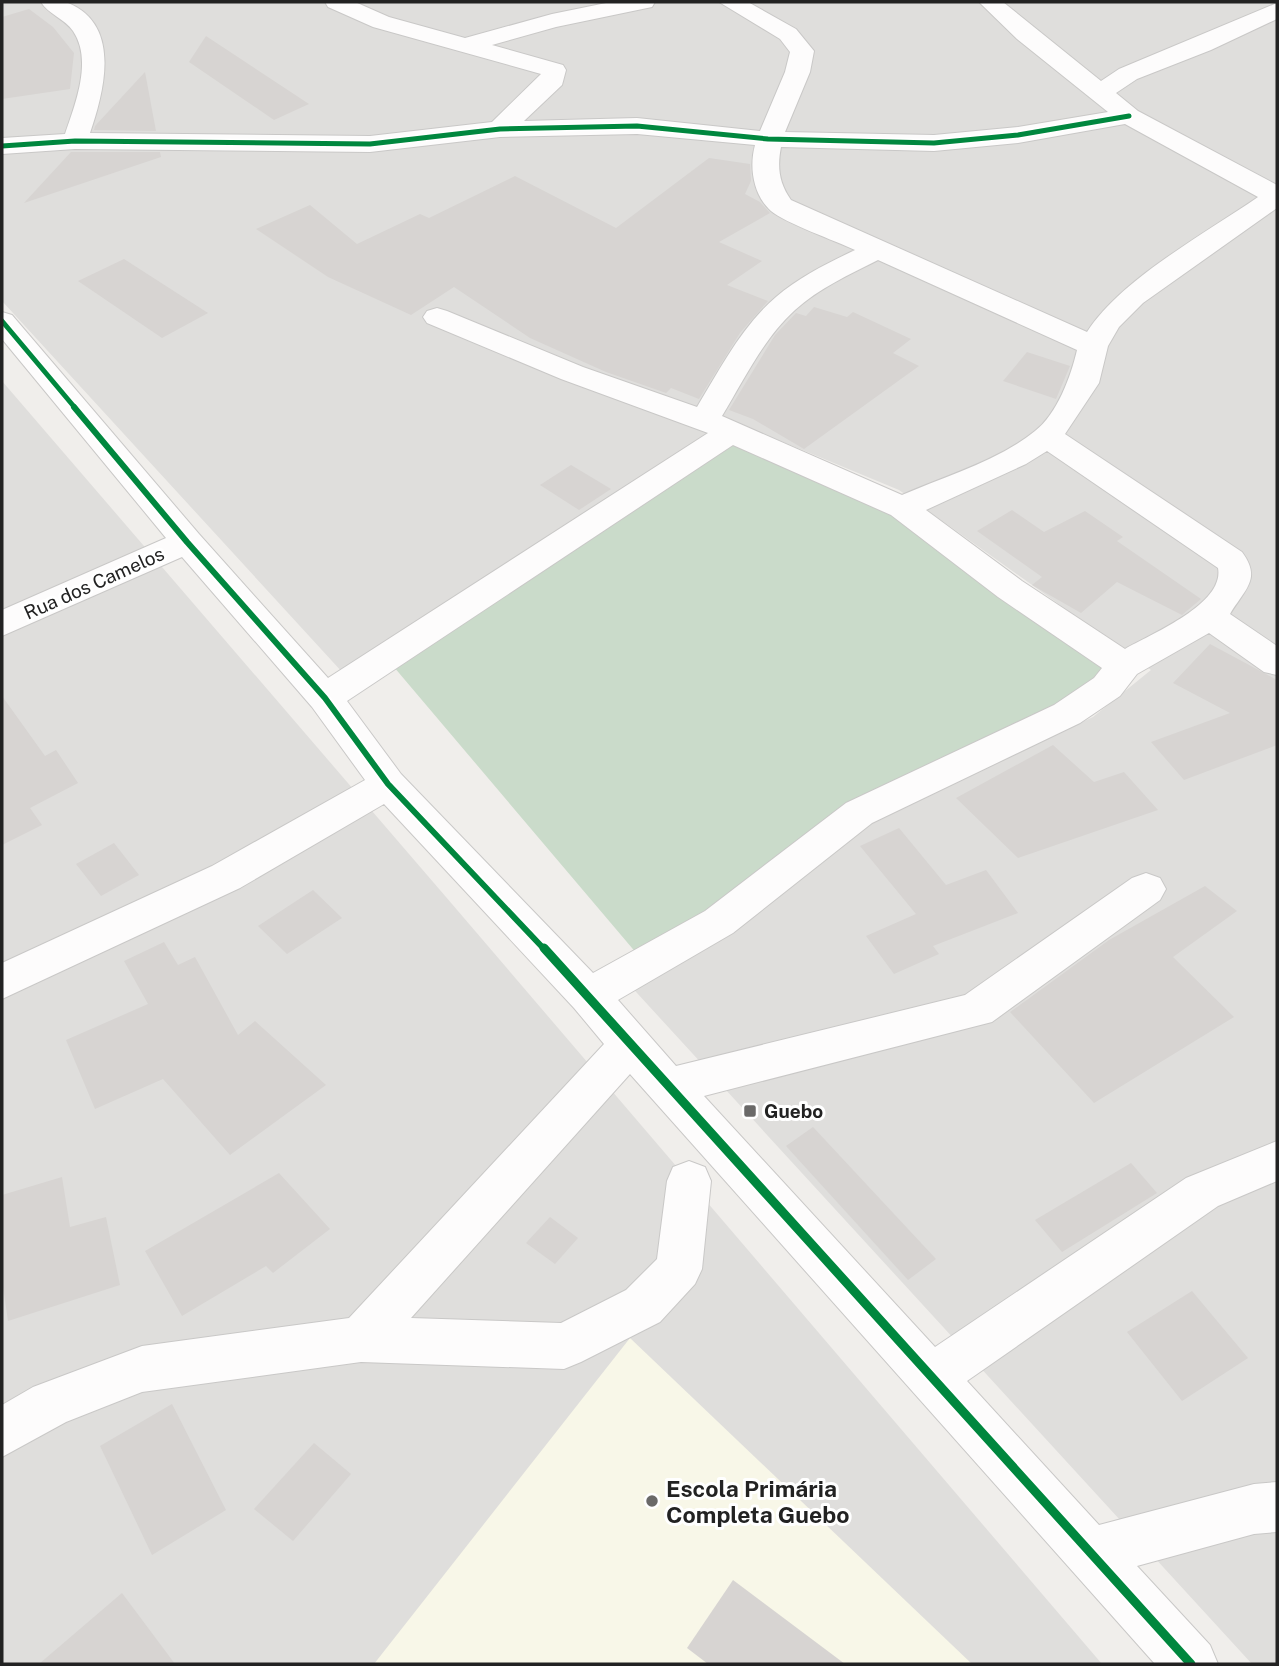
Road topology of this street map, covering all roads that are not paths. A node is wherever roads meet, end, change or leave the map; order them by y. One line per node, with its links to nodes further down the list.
1 (52, 2): 13 (street)
2 (336, 2): 8 (street)
3 (644, 2): 8 (street)
4 (731, 2): 12 (street)
5 (990, 2): 9 (street)
6 (1236, 2): 7 (street)
7 (1274, 14): 9 (street)
8 (465, 45): 11 (street)
9 (1100, 93): 10 (street)
10 (1129, 117): 12 (street); 15 (street)
11 (500, 129): 12 (street); 13 (street)
12 (768, 139): 16 (street)
13 (75, 141): 14 (street)
14 (2, 146)
15 (1277, 196): 19 (street)
16 (879, 248): 19 (street); 20 (street)
17 (437, 317): 20 (street)
18 (2, 321): 23 (street)
19 (1093, 346): 21 (street)
20 (718, 426): 22 (street); 28 (street)
21 (1048, 437): 22 (street); 24 (street)
22 (902, 508): 27 (street)
23 (187, 542): 25 (street, Rua dos Camelos); 28 (street)
24 (1210, 617): 26 (street); 27 (street)
25 (2, 624)
26 (1277, 663)
27 (1124, 665): 32 (street)
28 (325, 698): 29 (street)
29 (388, 784): 31 (street); 32 (street)
30 (1146, 889): 34 (street)
31 (2, 982)
32 (589, 996): 33 (street)
33 (630, 1045): 34 (street); 37 (street)
34 (670, 1086): 38 (street)
35 (1277, 1161): 38 (street)
36 (689, 1181): 37 (street)
37 (361, 1339): 39 (street)
38 (932, 1377): 41 (street)
39 (2, 1433)
40 (1277, 1507): 41 (street)
41 (1090, 1552): 42 (street)
42 (1191, 1664)

